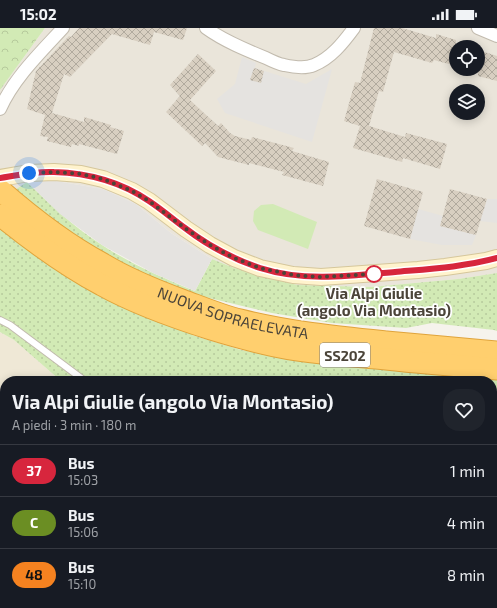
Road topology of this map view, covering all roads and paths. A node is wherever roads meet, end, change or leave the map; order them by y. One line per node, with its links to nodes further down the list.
1 (63, 28): 6 (street)
2 (206, 28): 3 (street)
3 (354, 28)
4 (478, 28): 5 (street)
5 (497, 36)
6 (0, 109)
7 (0, 178): 10 (street)
8 (0, 190): 11 (highway, NUOVA SOPRAELEVATA / SS202)
9 (0, 215): 11 (highway, NUOVA SOPRAELEVATA / SS202)
10 (497, 258)
11 (199, 316): 13 (highway, NUOVA SOPRAELEVATA / SS202); 14 (highway, NUOVA SOPRAELEVATA / SS202)
12 (0, 320): 15 (lane)
13 (497, 352)
14 (497, 369)
15 (79, 376)

